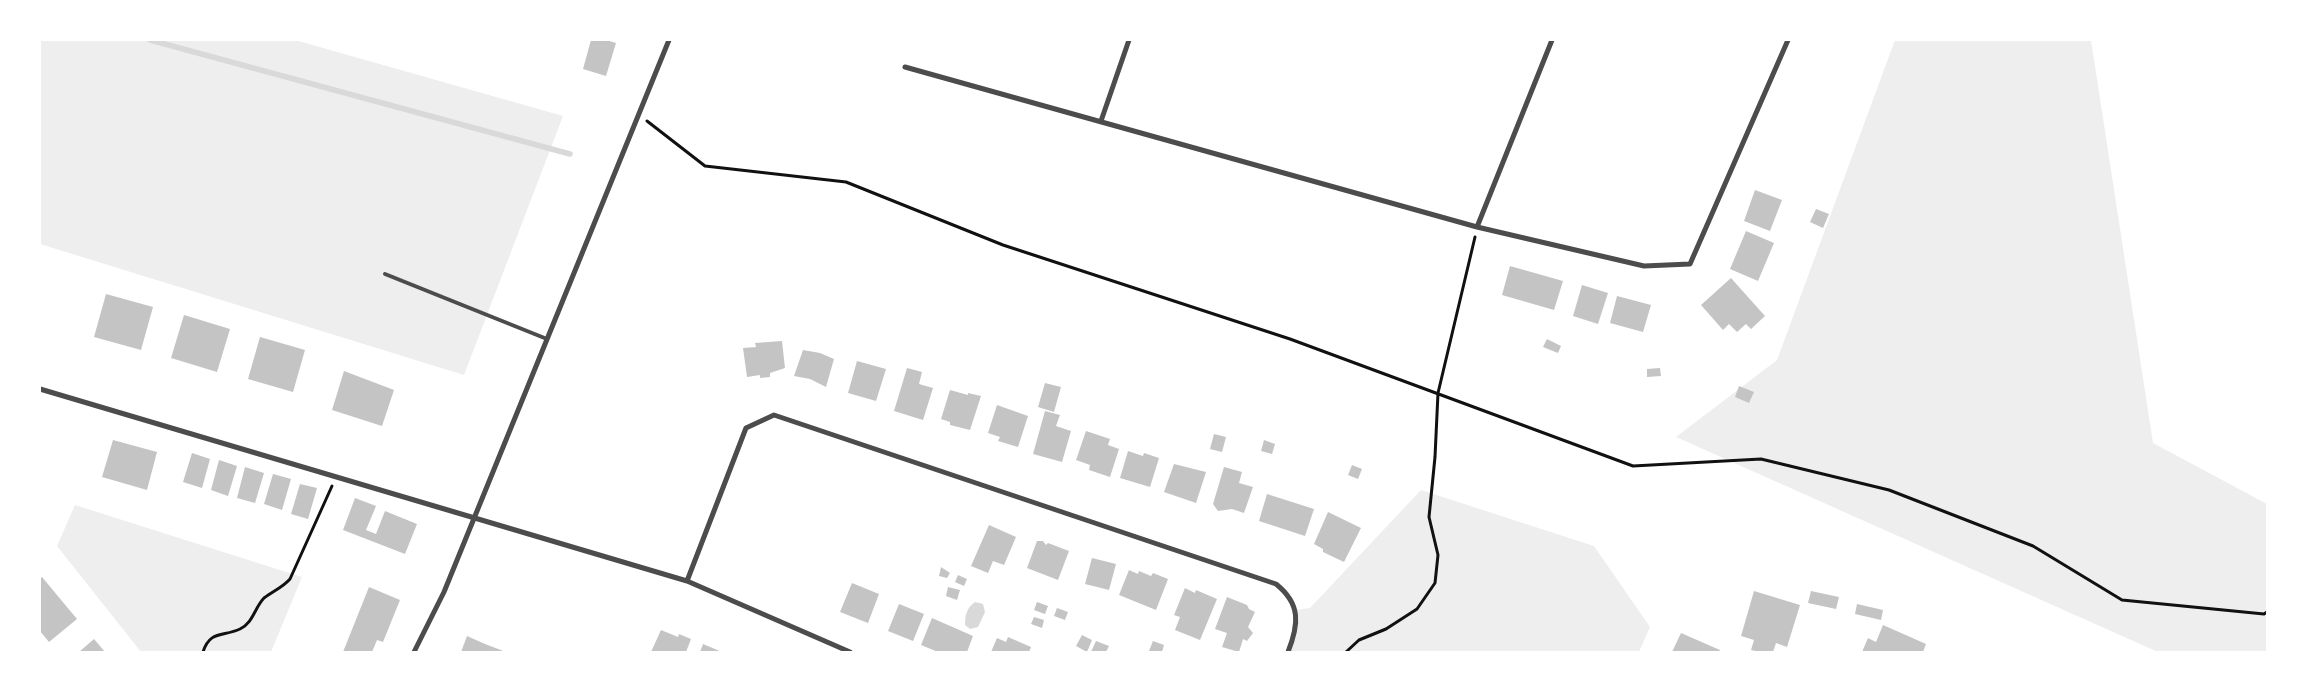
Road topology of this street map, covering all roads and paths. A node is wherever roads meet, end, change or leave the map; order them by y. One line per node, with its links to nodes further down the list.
1 (669, 40): 6 (street)
2 (1129, 40): 7 (street)
3 (1552, 40): 8 (street)
4 (1788, 40): 8 (street)
5 (905, 67): 7 (street)
6 (640, 115): 10 (street); 12 (path)
7 (1100, 121): 8 (street)
8 (1477, 227): 12 (path)
9 (385, 274): 10 (lane)
10 (547, 339): 14 (street)
11 (40, 389): 13 (street)
12 (1438, 394): 16 (path); 21 (path)
13 (336, 477): 14 (street); 17 (path)
14 (474, 518): 15 (street); 18 (street)
15 (687, 581): 19 (street); 20 (street)
16 (2267, 612)
17 (202, 652)
18 (414, 652)
19 (850, 652)
20 (1288, 652)
21 (1346, 652)

